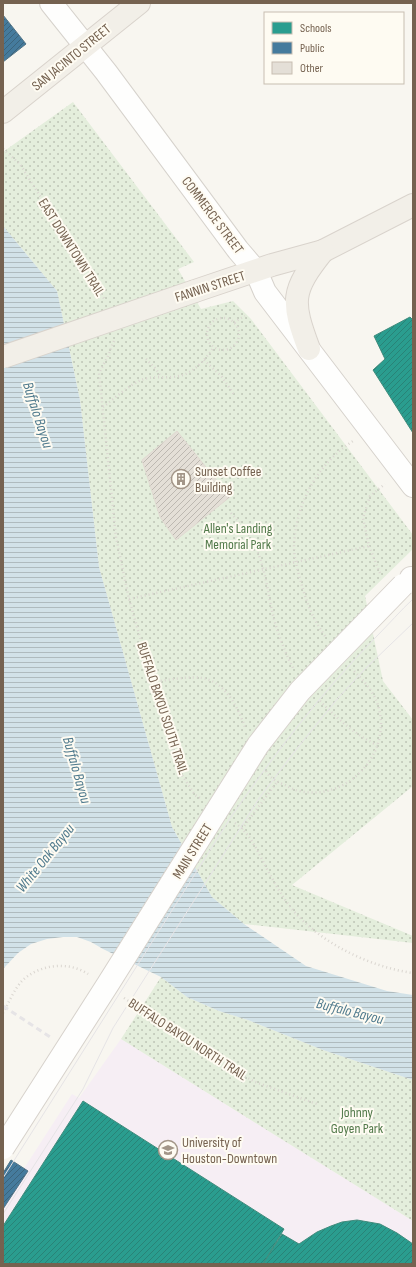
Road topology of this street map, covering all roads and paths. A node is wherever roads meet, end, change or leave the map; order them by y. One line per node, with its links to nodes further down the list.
1 (51, 3): 3 (main road, COMMERCE STREET)
2 (139, 3): 3 (main road, SAN JACINTO STREET)
3 (85, 46): 4 (main road, SAN JACINTO STREET); 8 (main road, COMMERCE STREET)
4 (3, 112)
5 (3, 149): 9 (path, EAST DOWNTOWN TRAIL)
6 (413, 205): 7 (main road, FANNIN STREET)
7 (323, 251): 8 (main road, FANNIN STREET); 14 (main road)
8 (256, 271): 14 (main road, COMMERCE STREET); 15 (main road, FANNIN STREET, bridge)
9 (105, 300)
10 (245, 316): 11 (path)
11 (234, 322): 13 (path); 13 (path)
12 (114, 336): 20 (path, BUFFALO BAYOU SOUTH TRAIL)
13 (214, 348): 17 (path)
14 (309, 349): 21 (main road, COMMERCE STREET)
15 (3, 357)
16 (146, 359): 18 (path)
17 (204, 360): 18 (path); 19 (path)
18 (160, 377): 20 (path)
19 (235, 396)
20 (103, 407): 29 (path, BUFFALO BAYOU SOUTH TRAIL)
21 (371, 430): 22 (main road, COMMERCE STREET); 25 (path)
22 (407, 478): 24 (path)
23 (231, 513): 26 (path)
24 (369, 546): 25 (path); 27 (path)
25 (296, 562): 26 (path); 30 (path)
26 (263, 568): 29 (path); 32 (path)
27 (380, 573)
28 (410, 579): 47 (main road, MAIN STREET, bridge)
29 (129, 598): 33 (path, BUFFALO BAYOU SOUTH TRAIL)
30 (325, 637)
31 (351, 667): 36 (path)
32 (295, 672)
33 (153, 682): 35 (path); 39 (path, BUFFALO BAYOU SOUTH TRAIL)
34 (318, 698): 36 (path)
35 (247, 731)
36 (377, 745): 38 (path)
37 (264, 769): 38 (path)
38 (277, 782): 41 (path)
39 (201, 799)
40 (232, 820): 41 (path)
41 (242, 829): 42 (path)
42 (413, 973)
43 (92, 976): 45 (path)
44 (118, 994): 46 (path, BUFFALO BAYOU NORTH TRAIL)
45 (3, 1013)
46 (317, 1104)
47 (3, 1148)

